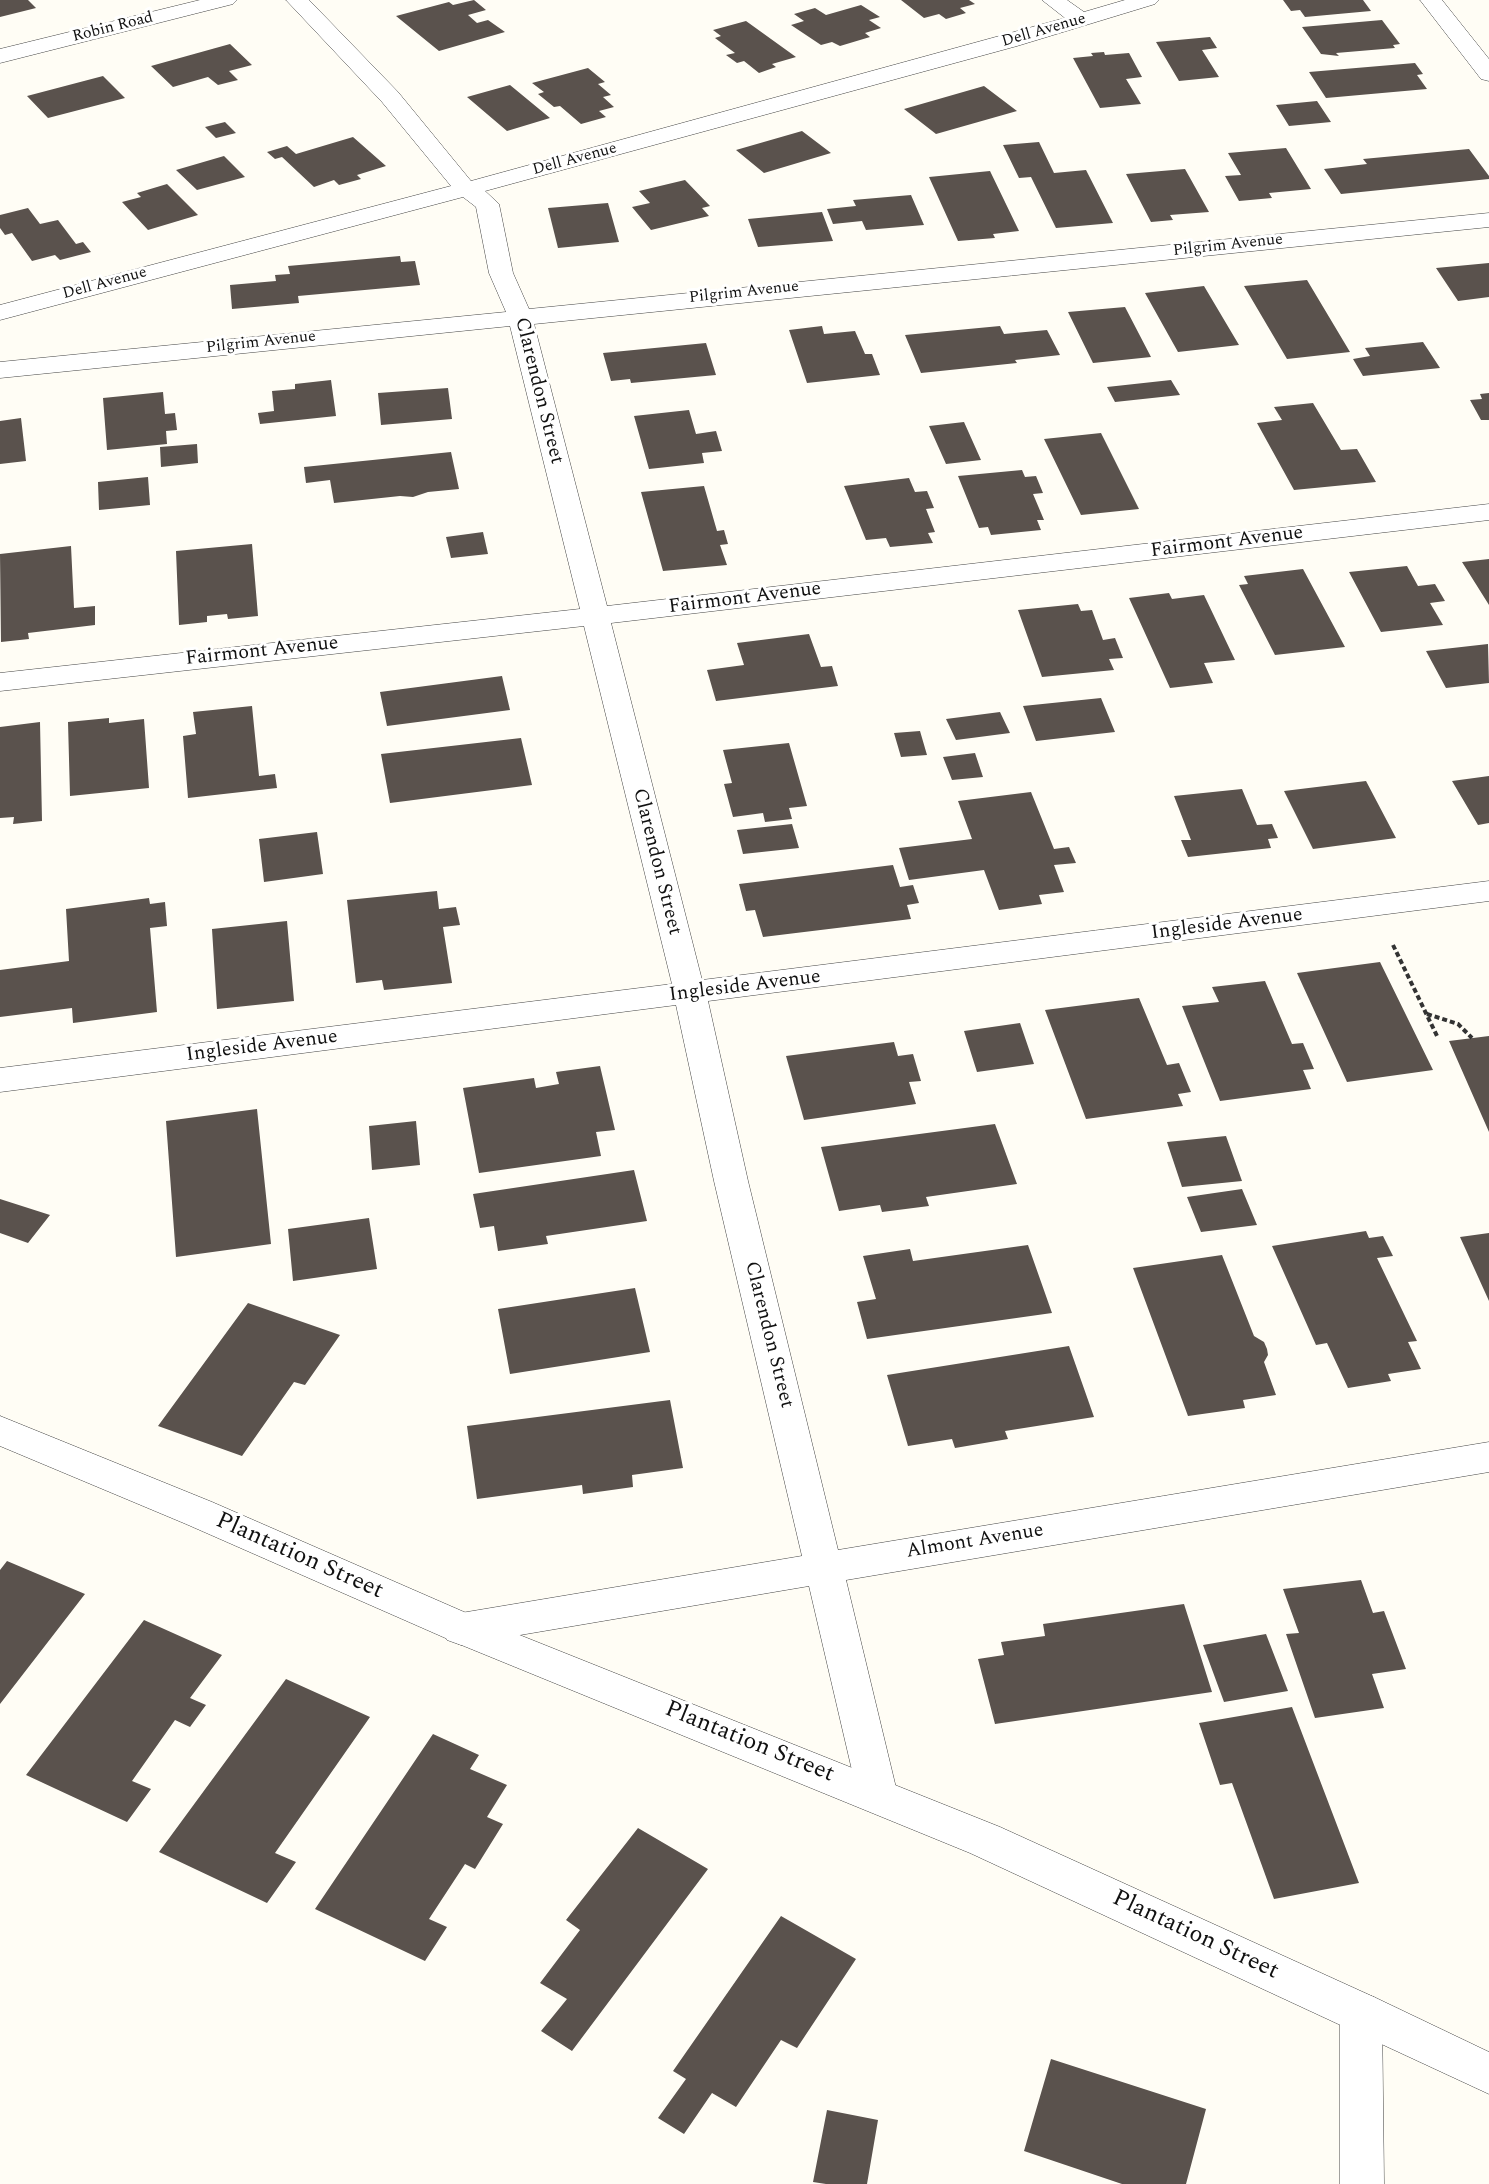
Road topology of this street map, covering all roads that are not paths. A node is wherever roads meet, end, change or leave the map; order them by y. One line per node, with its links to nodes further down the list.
1 (226, 0): 7 (street, Robin Road)
2 (297, 0): 9 (street, Clarendon Street)
3 (1053, 0): 6 (street)
4 (1148, 0): 6 (street, Dell Avenue)
5 (1431, 0): 8 (street)
6 (1082, 20): 9 (street, Dell Avenue)
7 (0, 56)
8 (1489, 74)
9 (465, 188): 11 (street, Dell Avenue); 12 (street, Clarendon Street)
10 (1489, 220): 12 (street, Pilgrim Avenue)
11 (0, 313)
12 (520, 316): 13 (street, Pilgrim Avenue); 15 (street, Clarendon Street)
13 (0, 369)
14 (1489, 512): 15 (street, Fairmont Avenue)
15 (595, 616): 16 (street, Fairmont Avenue); 18 (street, Clarendon Street)
16 (0, 682)
17 (1489, 891): 18 (street, Ingleside Avenue)
18 (690, 994): 19 (street, Ingleside Avenue); 22 (street, Clarendon Street)
19 (0, 1080)
20 (0, 1430): 23 (street, Plantation Street)
21 (1489, 1457): 22 (street, Almont Avenue)
22 (825, 1566): 23 (street, Almont Avenue); 24 (street, Clarendon Street)
23 (462, 1629): 24 (street, Plantation Street)
24 (878, 1796): 25 (street, Plantation Street)
25 (1361, 2012): 26 (street, Plantation Street); 27 (street)
26 (1489, 2074)
27 (1362, 2184)

